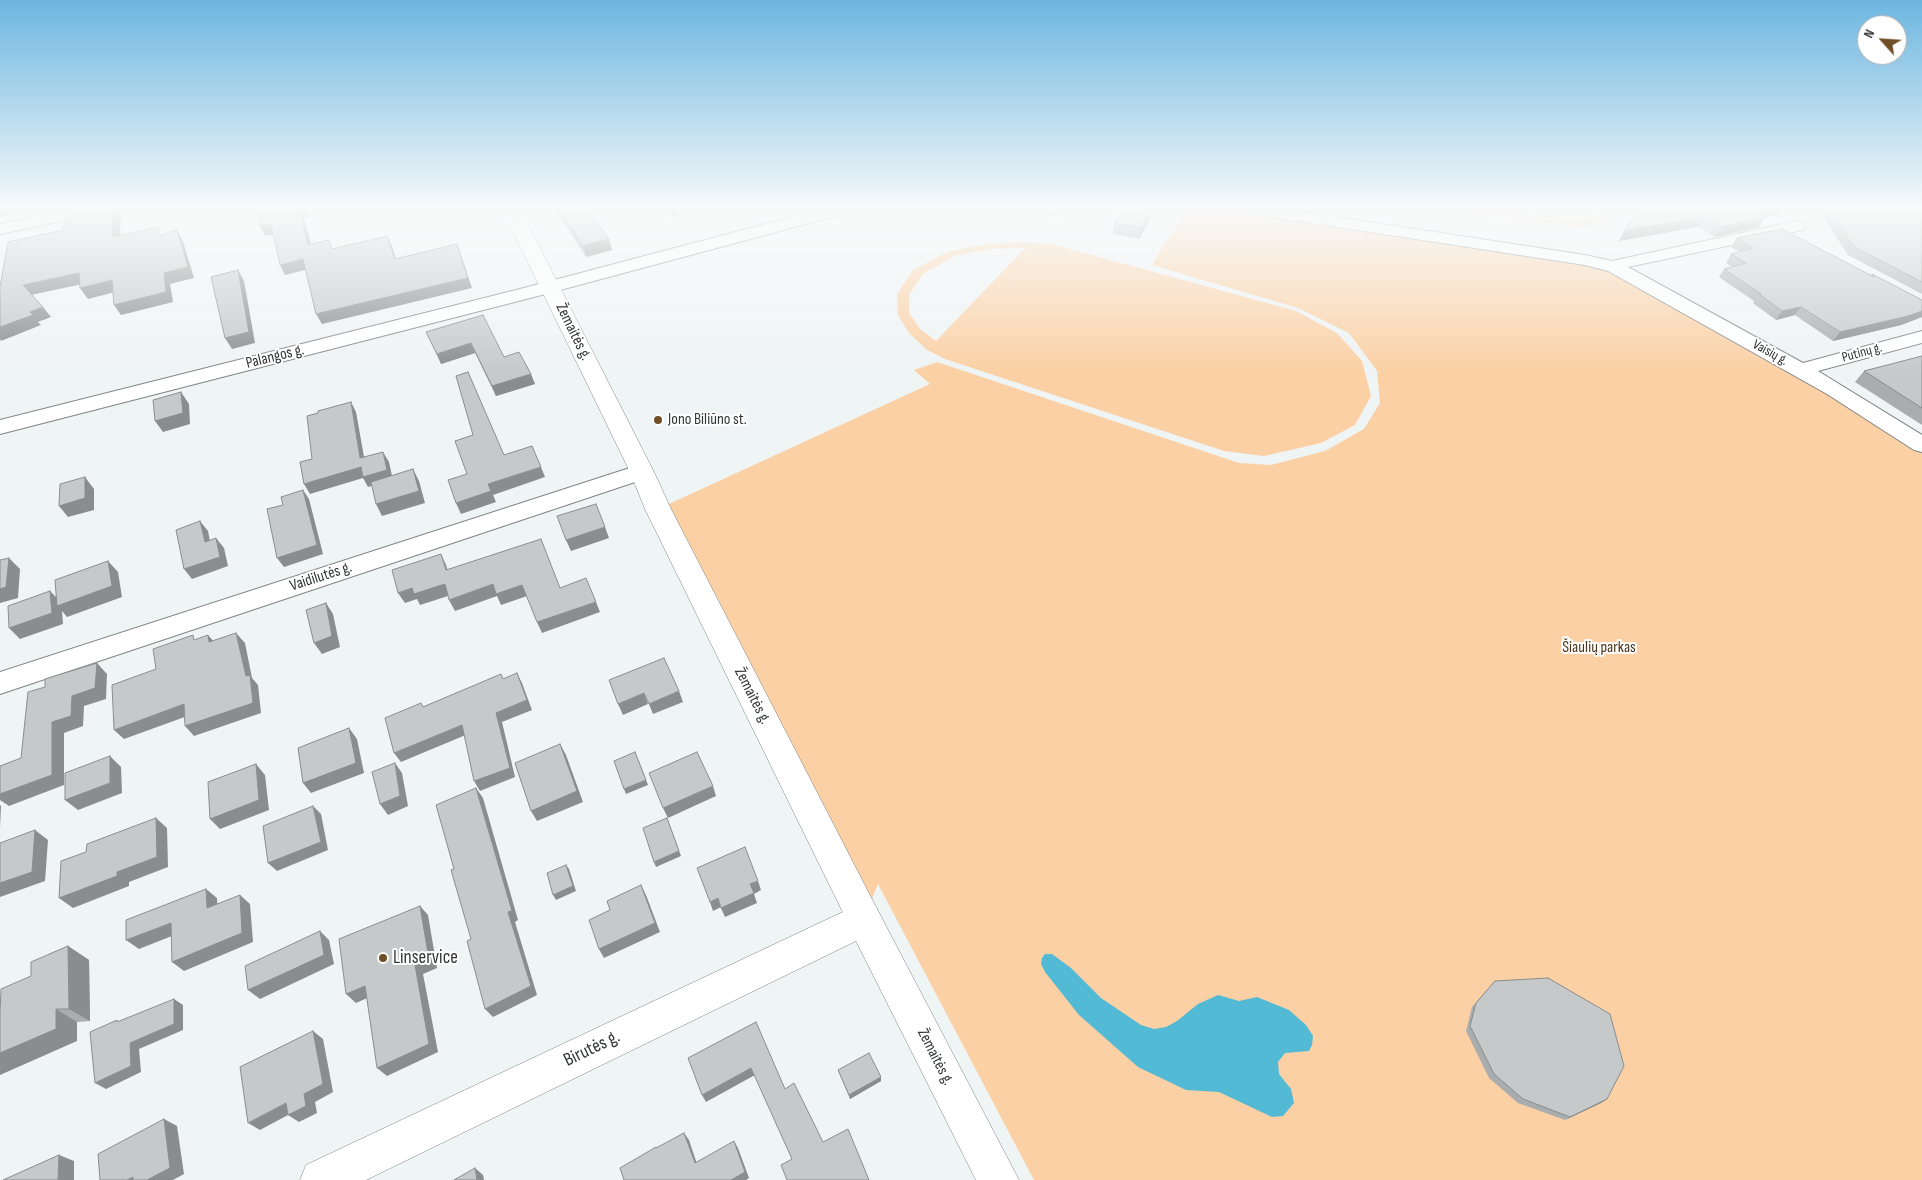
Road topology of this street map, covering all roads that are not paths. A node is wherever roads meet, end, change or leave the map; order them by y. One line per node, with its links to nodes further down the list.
1 (539, 264): 6 (main road, Žemaitės g.)
2 (634, 264): 6 (street, Palangos g.)
3 (1602, 264): 5 (street, Vaisių g.)
4 (1620, 264): 5 (street)
5 (1614, 267): 8 (street, Vaisių g.)
6 (550, 287): 9 (street, Palangos g.); 11 (main road, Žemaitės g.)
7 (1922, 337): 8 (street, Putinų g.)
8 (1802, 371): 10 (street, Vaisių g.)
9 (0, 427)
10 (1922, 445)
11 (642, 472): 12 (street, Vaidilutės g.); 13 (main road, Žemaitės g.)
12 (0, 683)
13 (864, 919): 14 (main road, Birutės g.); 15 (main road, Žemaitės g.)
14 (321, 1180)
15 (998, 1180)

